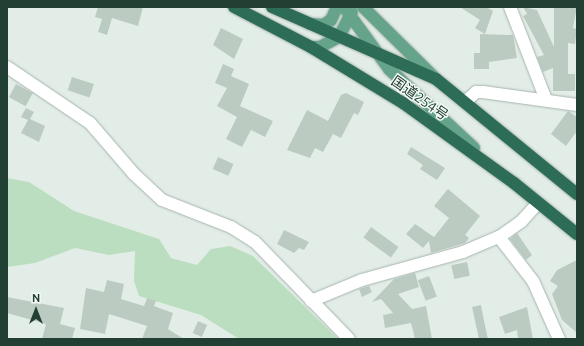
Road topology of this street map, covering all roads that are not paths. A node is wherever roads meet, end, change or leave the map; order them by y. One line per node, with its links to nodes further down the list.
1 (234, 7): 10 (highway, 国道254号)
2 (272, 7): 8 (highway, 国道254号)
3 (337, 7): 8 (main road)
4 (344, 7): 7 (main road)
5 (364, 7): 13 (main road)
6 (510, 7): 14 (street)
7 (351, 13): 9 (main road); 11 (main road)
8 (310, 24): 9 (highway, 国道254号)
9 (339, 37): 10 (main road); 11 (highway, 国道254号)
10 (311, 47): 17 (highway, 国道254号)
11 (373, 51): 13 (highway, 国道254号); 17 (main road)
12 (7, 67): 22 (street)
13 (436, 79): 15 (highway, 国道254号)
14 (546, 100): 15 (street); 16 (street)
15 (465, 102): 18 (highway, 国道254号)
16 (577, 105)
17 (514, 183): 19 (highway, 国道254号)
18 (577, 194)
19 (538, 203): 20 (highway, 国道254号); 21 (street)
20 (577, 234)
21 (499, 237): 22 (street); 24 (street)
22 (311, 301): 23 (street)
23 (349, 339)
24 (559, 339)

